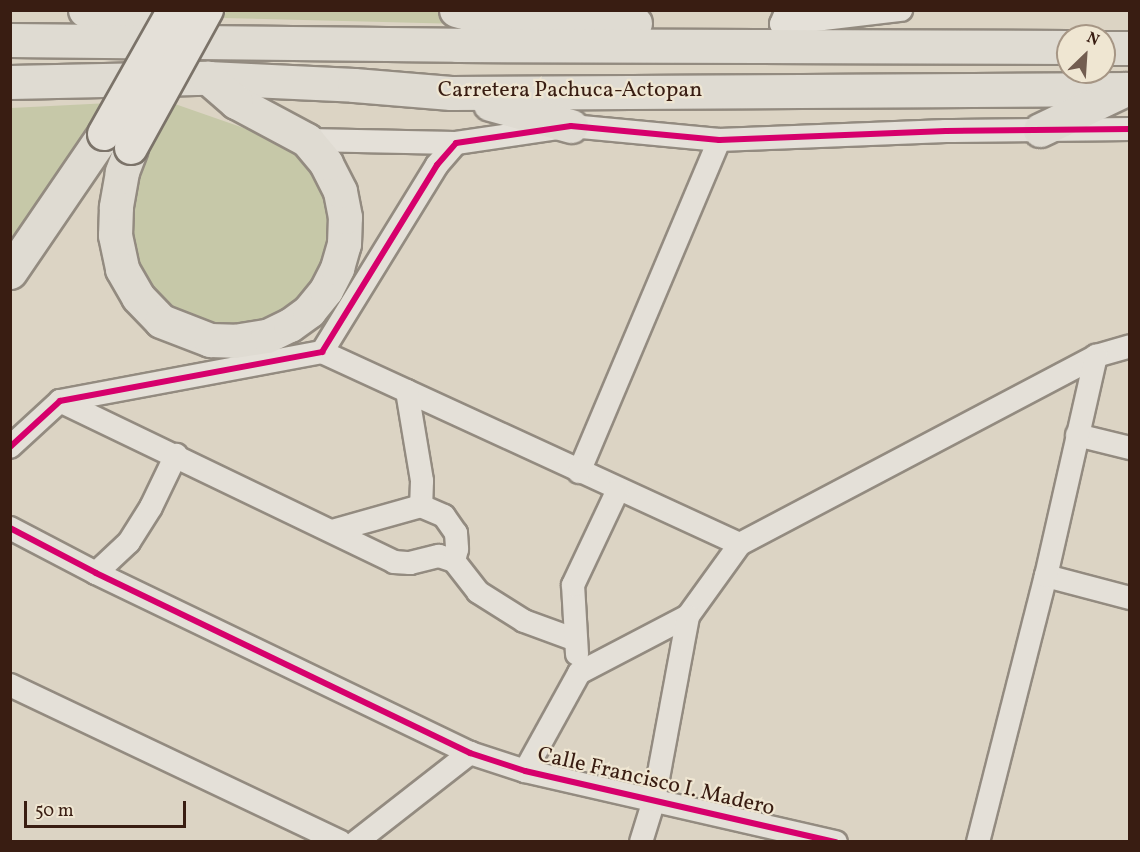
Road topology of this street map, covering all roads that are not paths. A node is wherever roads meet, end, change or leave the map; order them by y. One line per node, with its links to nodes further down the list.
1 (85, 10): 8 (main road)
2 (174, 10): 20 (main road, bridge)
3 (207, 10): 20 (main road, bridge)
4 (456, 10): 6 (main road)
5 (901, 10): 6 (street)
6 (784, 17): 9 (main road)
7 (10, 40): 8 (main road, Carretera Pachuca-Actopan)
8 (457, 45): 9 (main road, Carretera Pachuca-Actopan)
9 (834, 45): 10 (main road, Carretera Pachuca-Actopan)
10 (1056, 47)
11 (208, 78): 12 (main road, Carretera Pachuca-Actopan); 14 (main road, Carretera Pachuca-Actopan); 18 (main road)
12 (10, 82)
13 (1128, 89): 14 (main road, Carretera Pachuca-Actopan); 17 (main road)
14 (451, 93): 15 (main road)
15 (572, 126): 19 (street); 21 (street)
16 (1130, 129): 17 (street)
17 (1040, 130): 19 (street)
18 (307, 140): 20 (main road); 21 (street)
19 (718, 140): 32 (street)
20 (118, 141): 22 (main road)
21 (456, 143): 24 (street)
22 (10, 272)
23 (1130, 346): 25 (street)
24 (322, 352): 26 (street); 27 (street)
25 (1096, 356): 28 (street); 37 (street)
26 (407, 391): 32 (street); 34 (street)
27 (60, 401): 29 (street); 31 (street)
28 (1077, 435): 30 (street); 40 (street)
29 (10, 447)
30 (1130, 448)
31 (176, 455): 36 (street); 39 (street)
32 (579, 472): 33 (street)
33 (618, 490): 37 (street); 43 (street)
34 (421, 506): 36 (street); 38 (street)
35 (10, 528): 39 (street, Calle Francisco I. Madero)
36 (332, 531): 38 (street)
37 (740, 544): 42 (street)
38 (454, 561): 43 (street)
39 (96, 573): 46 (street, Calle Francisco I. Madero)
40 (1046, 576): 41 (street); 53 (street)
41 (1130, 598)
42 (688, 616): 44 (street); 48 (street)
43 (576, 640): 44 (street)
44 (579, 673): 47 (street)
45 (10, 685): 49 (street)
46 (470, 753): 47 (street, Calle Francisco I. Madero); 50 (street)
47 (525, 771): 48 (street, Calle Francisco I. Madero)
48 (654, 800): 51 (street); 52 (street, Calle Francisco I. Madero)
49 (340, 842)
50 (356, 842)
51 (641, 842)
52 (836, 842)
53 (978, 842)

